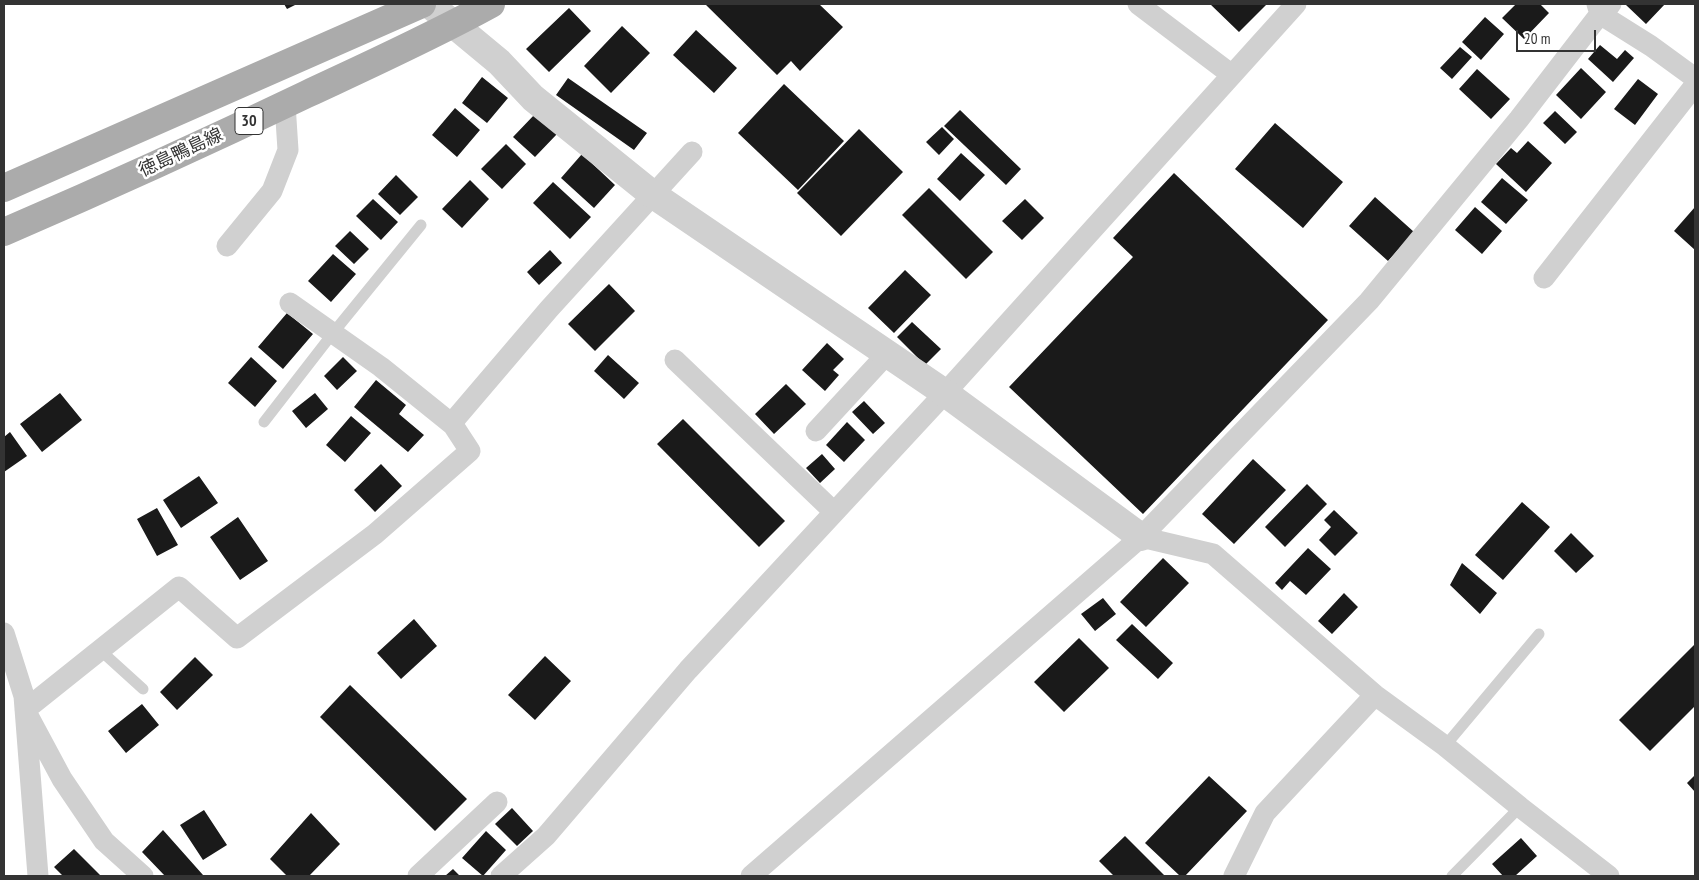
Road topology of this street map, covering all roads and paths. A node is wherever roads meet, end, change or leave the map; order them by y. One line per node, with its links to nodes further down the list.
1 (422, 4): 13 (main road, 30)
2 (430, 4): 7 (street)
3 (491, 4): 7 (main road, 徳島鴨島線 / 30)
4 (1138, 4): 8 (street)
5 (1296, 4): 8 (street)
6 (1603, 7): 9 (street); 28 (street)
7 (454, 24): 11 (main road, 徳島鴨島線 / 30); 14 (street)
8 (1232, 75): 23 (street)
9 (1695, 78)
10 (1695, 85): 18 (street)
11 (285, 104): 16 (main road, 徳島鴨島線 / 30); 17 (street)
12 (692, 152): 14 (street)
13 (4, 188)
14 (652, 194): 21 (street); 25 (street)
15 (421, 226): 20 (lane)
16 (4, 232)
17 (226, 246)
18 (1544, 278)
19 (290, 303): 20 (street)
20 (333, 333): 24 (lane); 25 (street)
21 (887, 354): 23 (street); 26 (street)
22 (675, 360): 27 (street)
23 (945, 393): 27 (street); 28 (street)
24 (264, 422)
25 (453, 425): 31 (street)
26 (816, 431)
27 (834, 512): 41 (street)
28 (1141, 537): 33 (street); 42 (street)
29 (1539, 634): 35 (lane)
30 (6, 646): 34 (street)
31 (100, 650): 32 (lane); 34 (street)
32 (143, 689)
33 (1375, 695): 35 (street); 43 (street)
34 (25, 710): 38 (street); 39 (street)
35 (1445, 746): 37 (street)
36 (497, 802): 40 (street)
37 (1520, 808): 44 (lane); 45 (street)
38 (38, 876)
39 (143, 876)
40 (418, 876)
41 (501, 876)
42 (751, 876)
43 (1234, 876)
44 (1452, 876)
45 (1609, 876)

